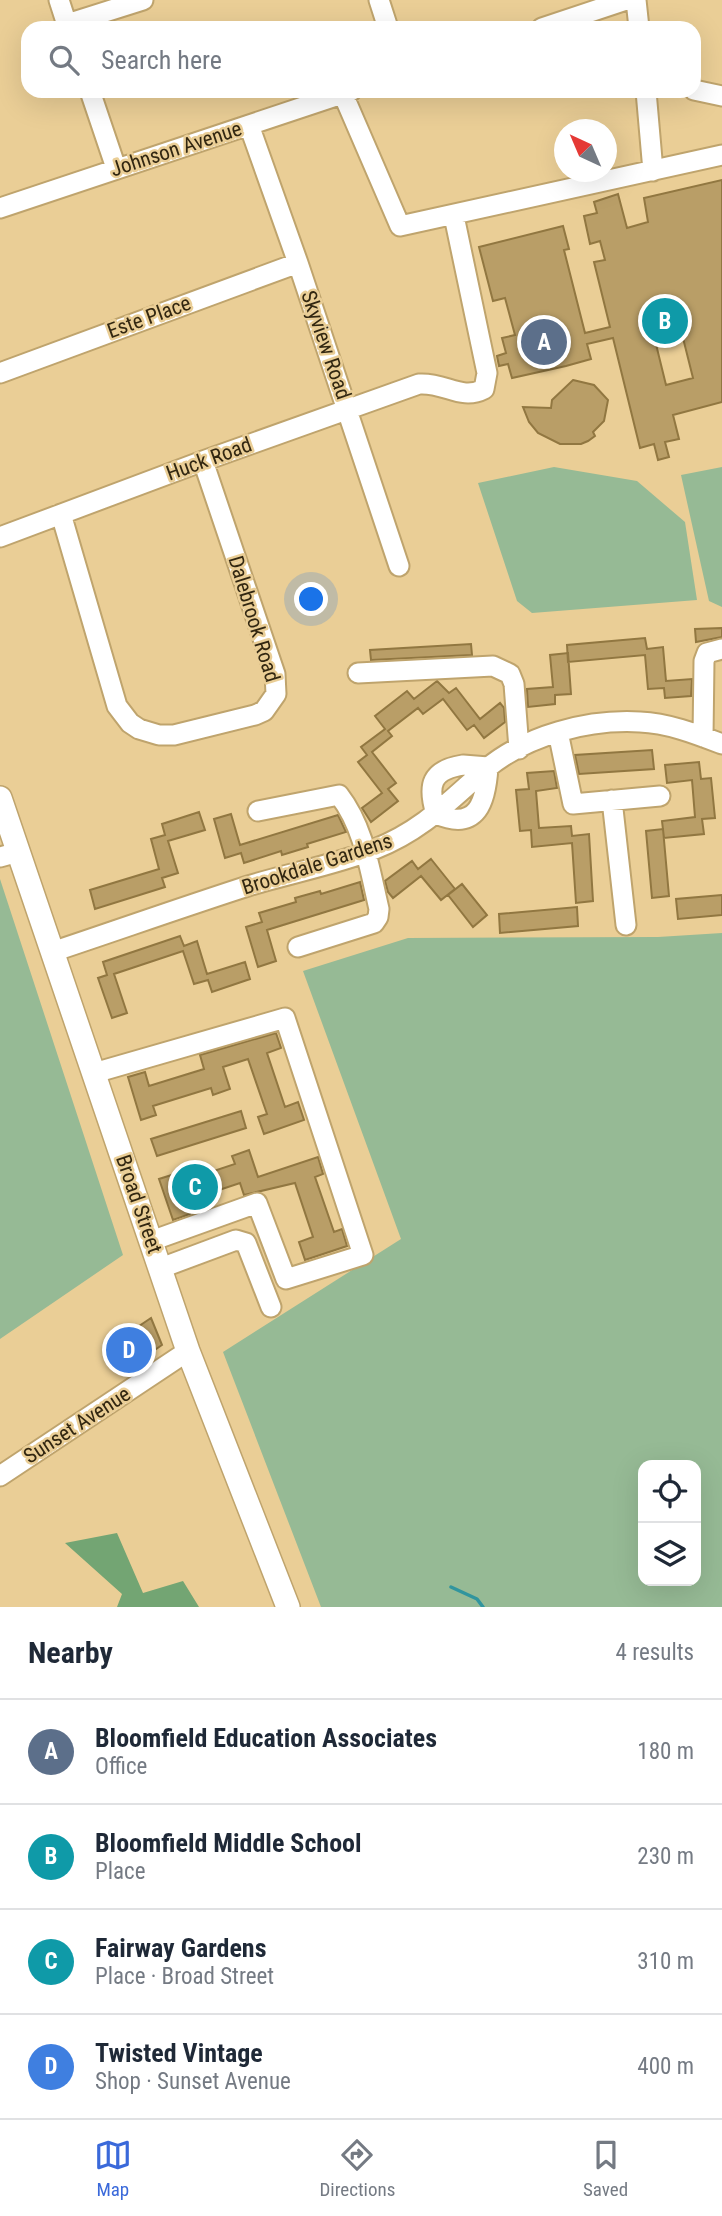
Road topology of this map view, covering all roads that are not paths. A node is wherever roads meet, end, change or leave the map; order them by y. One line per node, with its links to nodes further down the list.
1 (60, 0): 6 (street)
2 (143, 0): 7 (street)
3 (379, 0): 8 (street)
4 (626, 0): 9 (street)
5 (636, 0): 10 (street)
6 (66, 21)
7 (82, 21)
8 (386, 21)
9 (562, 21)
10 (638, 21)
11 (701, 92): 12 (street)
12 (722, 96)
13 (92, 98): 19 (street)
14 (329, 98): 17 (street, Johnson Avenue)
15 (349, 98): 22 (street)
16 (647, 98): 20 (street)
17 (249, 125): 19 (street, Johnson Avenue); 23 (street, Skyview Road)
18 (722, 155): 20 (street)
19 (116, 168): 21 (street, Johnson Avenue)
20 (653, 170): 22 (street)
21 (0, 208)
22 (454, 216): 25 (street, Huck Road)
23 (298, 263): 24 (street, Este Place); 25 (street, Skyview Road)
24 (0, 373)
25 (348, 410): 26 (street, Huck Road); 29 (street, Skyview Road)
26 (203, 461): 27 (street, Huck Road); 27 (street, Dalebrook Road)
27 (61, 514): 28 (street, Huck Road)
28 (0, 537)
29 (399, 566)
30 (722, 649): 33 (street)
31 (358, 673): 35 (street)
32 (558, 733): 33 (street, Brookdale Gardens); 35 (street, Brookdale Gardens); 39 (street)
33 (703, 737): 34 (street, Brookdale Gardens)
34 (722, 744)
35 (519, 749): 36 (street, Brookdale Gardens)
36 (488, 767): 41 (street, Brookdale Gardens); 41 (street)
37 (660, 796): 39 (street)
38 (0, 797): 43 (main road, Broad Street)
39 (612, 800): 44 (street)
40 (258, 811): 42 (street)
41 (436, 814): 42 (street, Brookdale Gardens)
42 (365, 852): 45 (street); 46 (street, Brookdale Gardens)
43 (9, 855): 46 (main road, Broad Street)
44 (626, 925)
45 (298, 947)
46 (52, 952): 47 (main road, Broad Street)
47 (94, 1073): 48 (main road, Broad Street); 48 (street)
48 (151, 1241): 49 (main road, Broad Street)
49 (160, 1268): 50 (street); 51 (main road, Broad Street)
50 (271, 1307)
51 (188, 1351): 52 (street, Sunset Avenue); 53 (main road, Broad Street)
52 (0, 1476)
53 (288, 1607)

